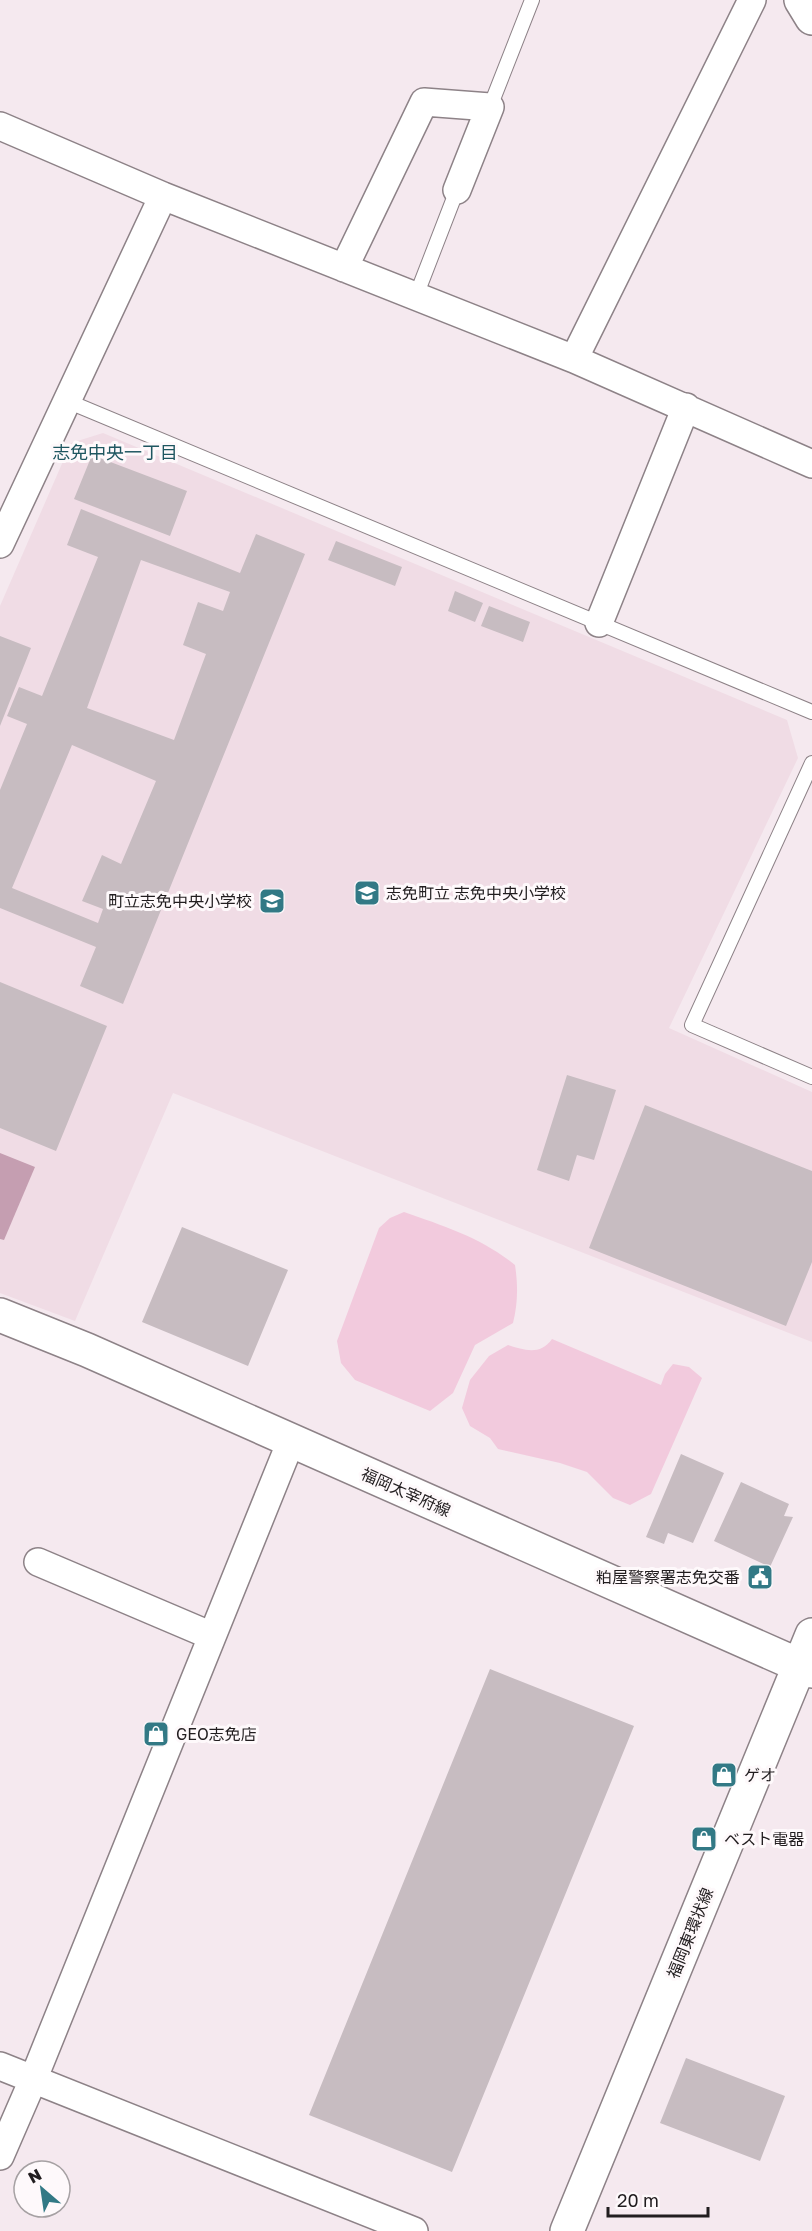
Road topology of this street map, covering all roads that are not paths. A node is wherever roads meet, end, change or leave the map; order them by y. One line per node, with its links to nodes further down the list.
1 (532, 0): 5 (lane)
2 (752, 0): 11 (street)
3 (801, 0): 4 (main road)
4 (812, 18)
5 (490, 107): 7 (street); 9 (street)
6 (0, 126): 8 (street)
7 (457, 190): 10 (lane)
8 (163, 196): 9 (street); 12 (street)
9 (344, 268): 10 (street)
10 (416, 296): 11 (street)
11 (574, 359): 13 (street)
12 (67, 401): 15 (street); 16 (lane)
13 (686, 407): 14 (street); 16 (street)
14 (812, 464)
15 (0, 544)
16 (599, 623): 17 (lane)
17 (812, 712)
18 (812, 763): 19 (lane)
19 (812, 1077)
20 (0, 1315): 21 (main road, 福岡太宰府線)
21 (291, 1441): 24 (street); 25 (main road, 福岡太宰府線)
22 (38, 1562): 24 (street)
23 (812, 1635): 25 (main road, 福岡東環状線)
24 (212, 1636): 27 (street)
25 (806, 1669): 30 (main road, 福岡東環状線)
26 (0, 2066): 27 (street)
27 (33, 2080): 28 (street); 29 (street)
28 (0, 2156)
29 (414, 2231)
30 (567, 2231)

